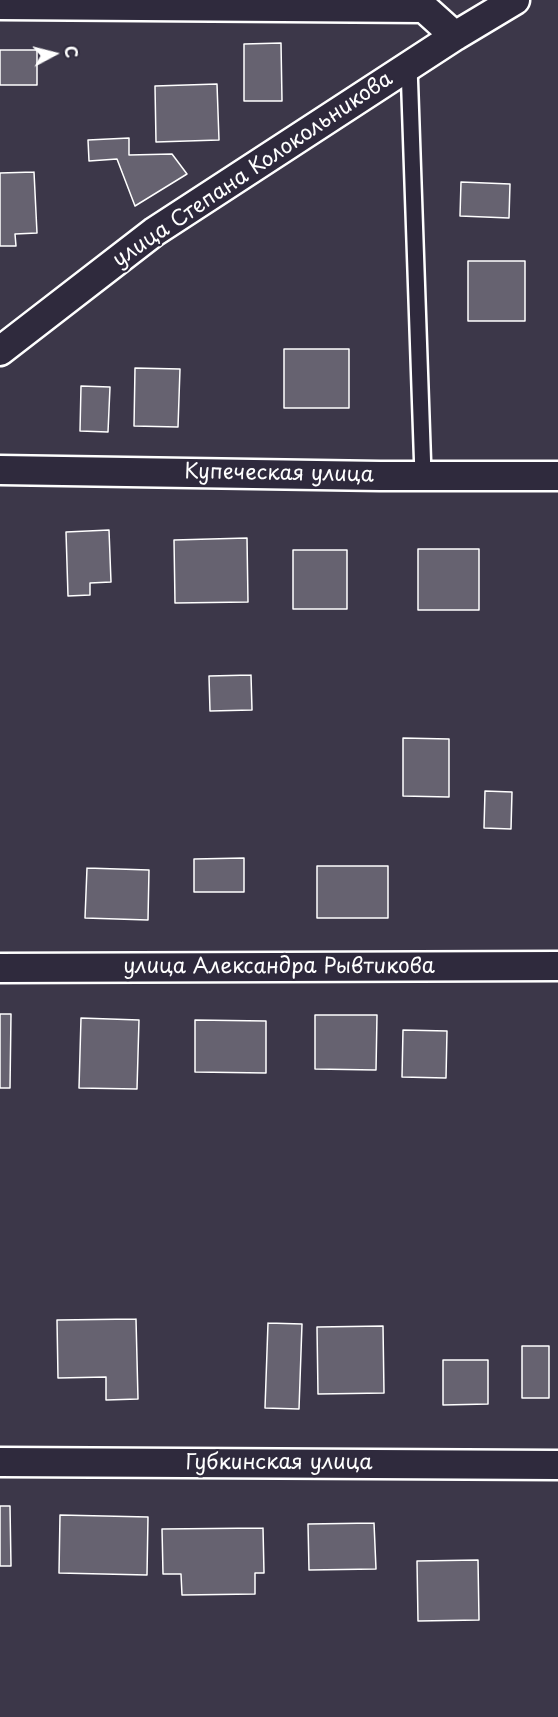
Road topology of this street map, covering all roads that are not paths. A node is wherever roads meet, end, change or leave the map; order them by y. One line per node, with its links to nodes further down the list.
1 (515, 0): 3 (street, улица Степана Колокольникова)
2 (0, 5): 3 (street)
3 (455, 36): 4 (street, улица Степана Колокольникова)
4 (409, 66): 5 (street, улица Степана Колокольникова); 7 (lane)
5 (0, 351)
6 (0, 470): 7 (street, Купеческая улица)
7 (423, 475): 8 (street, Купеческая улица)
8 (558, 476)
9 (558, 966): 10 (street, улица Александра Рывтикова)
10 (0, 968)
11 (0, 1462): 12 (street, Губкинская улица)
12 (558, 1465)

